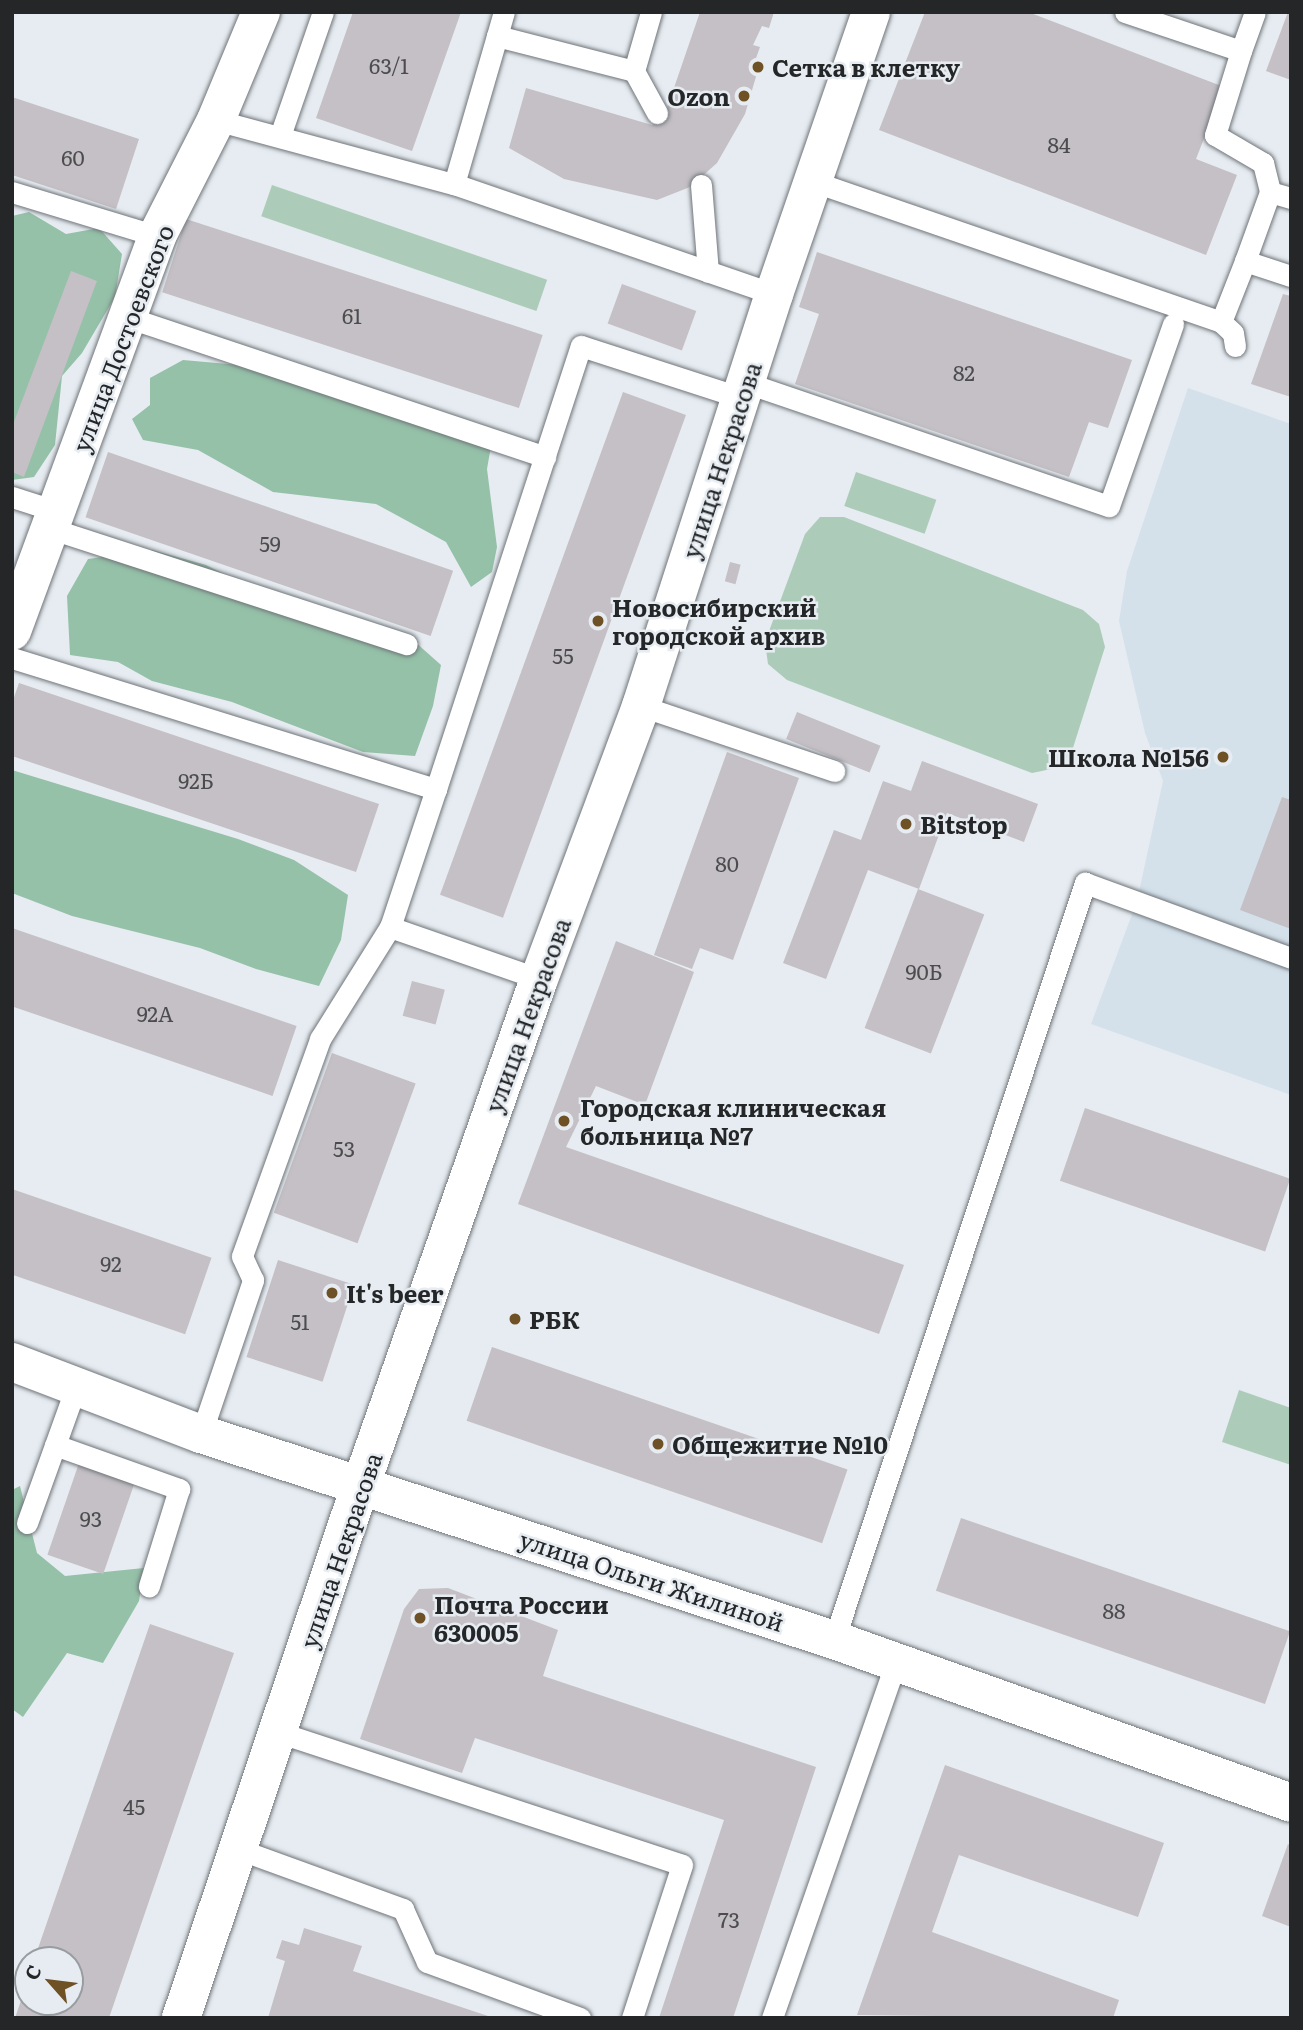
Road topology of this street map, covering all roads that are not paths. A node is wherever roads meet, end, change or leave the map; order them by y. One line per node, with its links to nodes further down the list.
1 (261, 12): 12 (street, улица Достоевского)
2 (323, 12): 13 (lane)
3 (504, 12): 8 (lane)
4 (651, 12): 10 (lane)
5 (871, 12): 14 (street, улица Некрасова)
6 (1125, 12): 9 (lane)
7 (1255, 12): 9 (lane)
8 (497, 36): 10 (lane); 15 (lane)
9 (1241, 51): 18 (lane)
10 (634, 71): 11 (lane)
11 (657, 113)
12 (216, 120): 13 (lane); 20 (street, улица Достоевского)
13 (280, 136): 15 (lane)
14 (812, 181): 24 (street, улица Некрасова); 26 (lane)
15 (454, 184): 22 (lane)
16 (701, 185): 22 (lane)
17 (12, 192): 20 (lane)
18 (1270, 192): 19 (lane); 21 (lane)
19 (1291, 198)
20 (157, 236): 25 (street, улица Достоевского)
21 (1245, 261): 23 (lane); 26 (lane)
22 (708, 272): 24 (lane)
23 (1291, 276)
24 (774, 294): 29 (street, улица Некрасова)
25 (130, 318): 30 (lane); 32 (street, улица Достоевского)
26 (1221, 322): 28 (lane)
27 (1173, 324): 29 (lane)
28 (1235, 346)
29 (745, 390): 30 (lane); 36 (street, улица Некрасова)
30 (545, 457): 38 (lane)
31 (12, 496): 32 (lane)
32 (52, 519): 33 (street, улица Достоевского); 34 (lane)
33 (12, 631)
34 (407, 644)
35 (12, 658): 38 (lane)
36 (641, 706): 37 (lane); 41 (street, улица Некрасова)
37 (834, 771)
38 (436, 789): 39 (lane)
39 (390, 927): 41 (lane); 44 (lane)
40 (1291, 958): 49 (lane)
41 (538, 979): 46 (street, улица Некрасова)
42 (12, 1362): 43 (street, улица Ольги Жилиной)
43 (77, 1384): 44 (street, улица Ольги Жилиной); 45 (lane)
44 (201, 1434): 46 (street, улица Ольги Жилиной)
45 (55, 1446): 47 (lane); 48 (lane)
46 (361, 1486): 49 (street, улица Ольги Жилиной); 51 (street, улица Некрасова)
47 (27, 1523)
48 (149, 1586)
49 (834, 1640): 50 (street, улица Ольги Жилиной)
50 (896, 1661): 52 (street, улица Ольги Жилиной); 57 (lane)
51 (278, 1732): 53 (street, улица Некрасова); 56 (lane)
52 (1291, 1803)
53 (238, 1849): 54 (street, улица Некрасова); 55 (lane)
54 (181, 2018)
55 (580, 2018)
56 (632, 2018)
57 (772, 2018)

